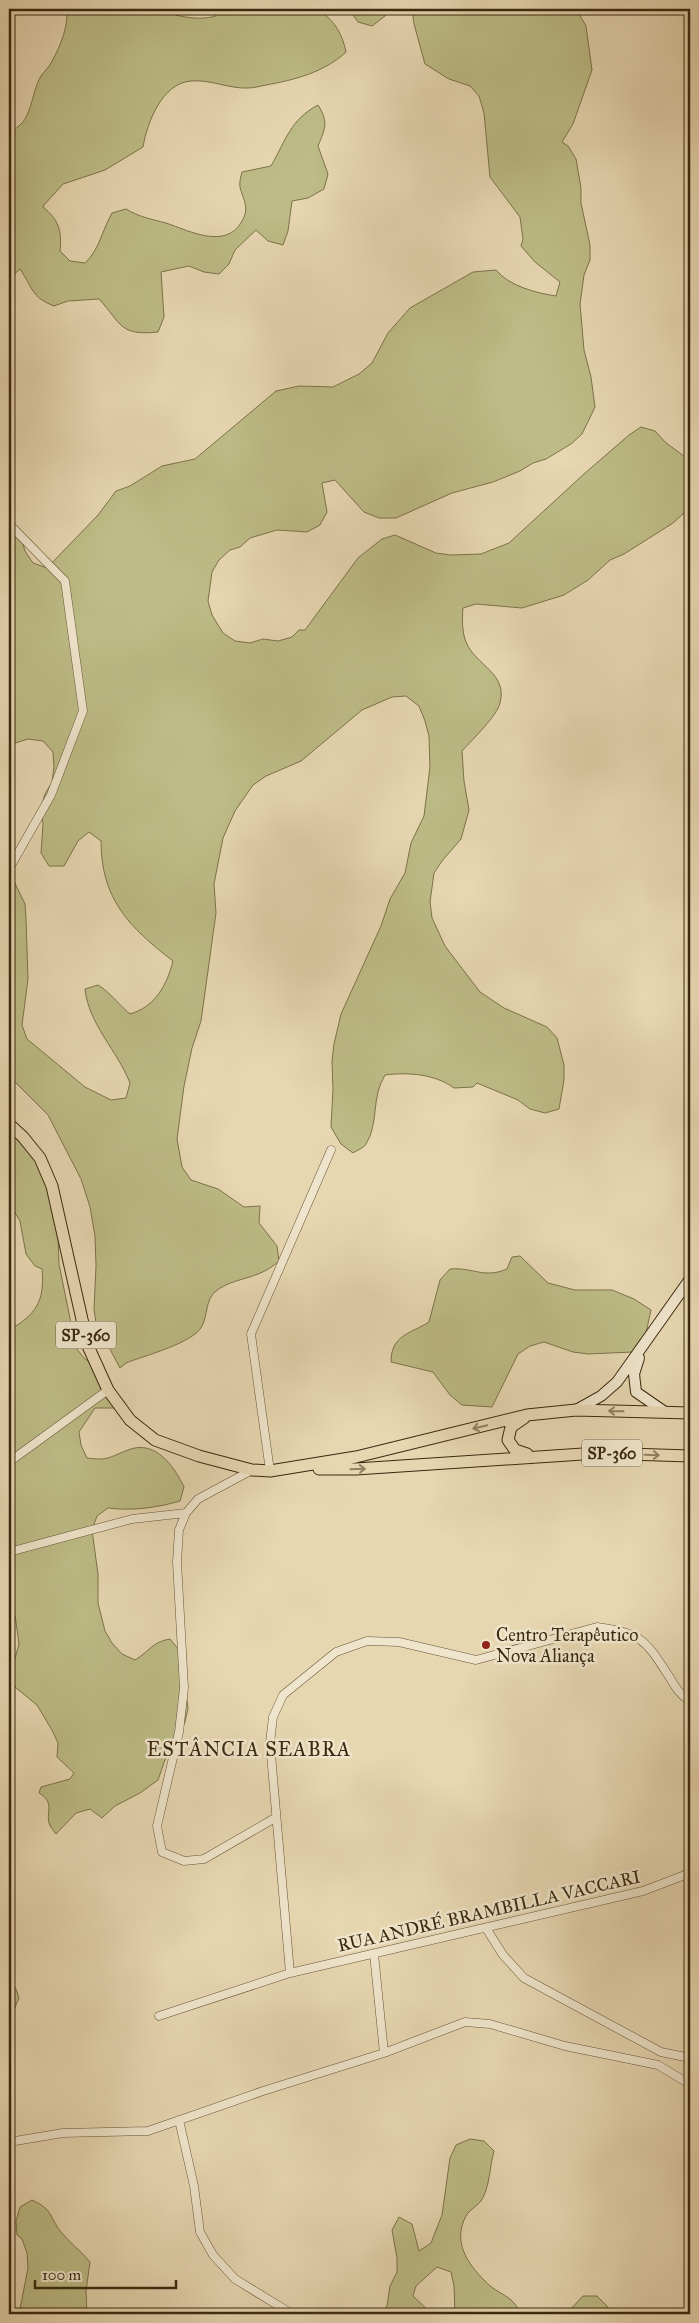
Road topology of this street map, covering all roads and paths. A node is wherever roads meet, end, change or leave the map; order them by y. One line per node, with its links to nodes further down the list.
1 (9, 524): 2 (street)
2 (9, 869)
3 (9, 1124): 7 (main road, SP-360)
4 (331, 1150): 17 (street)
5 (690, 1279): 6 (main road)
6 (643, 1347): 8 (main road); 9 (main road)
7 (108, 1390): 14 (street); 16 (main road, SP-360)
8 (576, 1410): 9 (main road, SP-360, one-way to 8); 11 (main road, SP-360)
9 (665, 1412): 10 (main road, SP-360)
10 (690, 1413)
11 (527, 1415): 12 (main road); 15 (main road, SP-360, one-way to 15)
12 (534, 1456): 13 (main road, SP-360, one-way to 13); 15 (main road, SP-360, one-way to 12)
13 (690, 1456)
14 (9, 1462)
15 (292, 1469): 17 (main road, SP-360)
16 (252, 1470): 17 (main road, SP-360); 18 (street)
17 (270, 1471)
18 (186, 1513): 19 (street); 21 (street)
19 (9, 1552)
20 (690, 1701): 21 (street)
21 (276, 1818): 25 (street)
22 (690, 1869): 23 (street, RUA ANDRÉ BRAMBILLA VACCARI)
23 (486, 1928): 24 (street, RUA ANDRÉ BRAMBILLA VACCARI); 28 (street)
24 (374, 1954): 25 (street, RUA ANDRÉ BRAMBILLA VACCARI); 27 (street)
25 (290, 1973): 26 (street, RUA ANDRÉ BRAMBILLA VACCARI)
26 (159, 2016)
27 (384, 2053): 29 (street); 30 (street)
28 (690, 2058)
29 (686, 2082)
30 (179, 2120): 31 (street); 32 (street)
31 (9, 2142)
32 (292, 2314)

